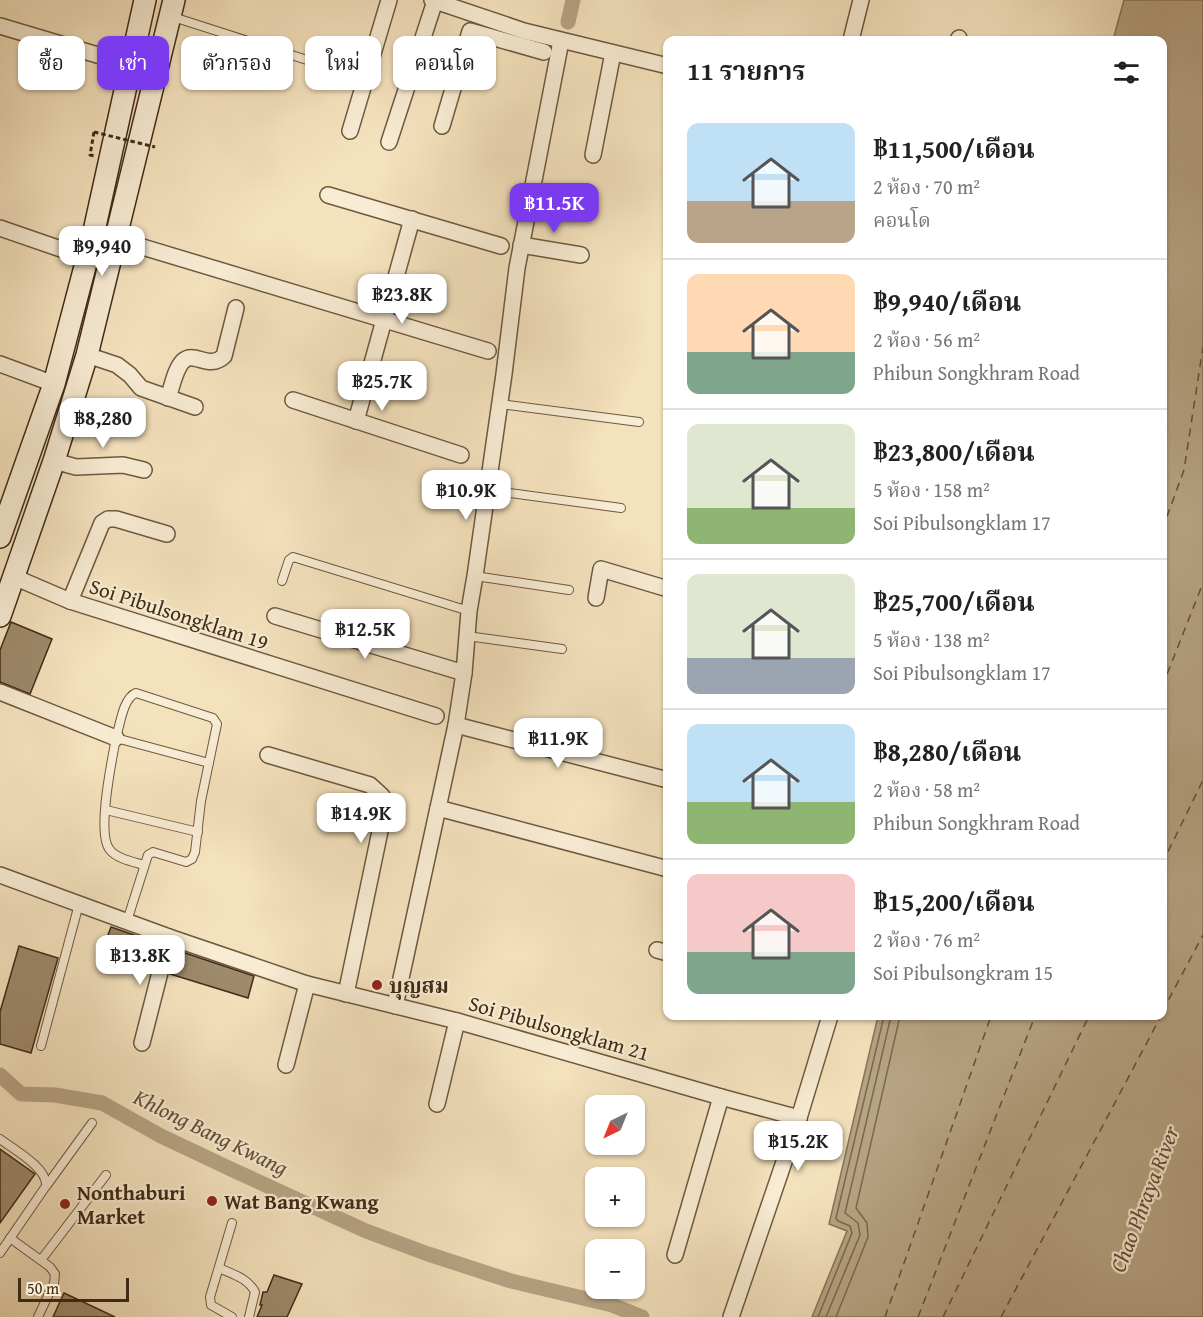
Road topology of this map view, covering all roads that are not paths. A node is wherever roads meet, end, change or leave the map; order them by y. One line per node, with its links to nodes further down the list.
1 (146, 0): 8 (main road)
2 (389, 0): 19 (street)
3 (861, 0): 9 (street)
4 (434, 1): 5 (street); 20 (street)
5 (469, 6): 10 (street)
6 (172, 8): 15 (lane); 25 (main road)
7 (0, 26): 14 (street)
8 (138, 36)
9 (852, 36)
10 (521, 38): 11 (street); 12 (street); 18 (street)
11 (561, 41): 13 (street); 26 (street)
12 (544, 52)
13 (613, 53): 16 (street); 21 (street)
14 (97, 54)
15 (305, 58)
16 (663, 65)
17 (125, 90): 29 (main road)
18 (442, 126)
19 (350, 131)
20 (389, 142)
21 (593, 155)
22 (328, 195): 23 (street)
23 (412, 219): 27 (street); 31 (street)
24 (0, 228): 29 (street)
25 (116, 239): 31 (street); 33 (main road)
26 (522, 245): 28 (street); 38 (street)
27 (501, 246)
28 (581, 255)
29 (87, 258): 35 (main road)
30 (236, 308): 36 (street)
31 (386, 320): 32 (street); 40 (street)
32 (488, 351)
33 (87, 355): 36 (street); 43 (main road)
34 (0, 364): 35 (street)
35 (54, 384): 48 (main road)
36 (168, 398): 39 (street)
37 (293, 400): 40 (street)
38 (500, 404): 41 (lane); 45 (street)
39 (195, 407)
40 (356, 421): 42 (street)
41 (639, 422)
42 (461, 455)
43 (54, 461): 44 (street); 50 (main road)
44 (144, 470)
45 (488, 490): 46 (lane); 49 (street)
46 (621, 508)
47 (167, 534): 55 (street)
48 (0, 537)
49 (475, 576): 53 (lane); 56 (street)
50 (14, 578): 55 (street, Soi Pibulsongklam 19); 57 (main road)
51 (282, 581): 56 (lane)
52 (663, 588): 54 (street)
53 (569, 590)
54 (596, 598)
55 (70, 602): 63 (street, Soi Pibulsongklam 19)
56 (469, 611): 59 (street)
57 (0, 616)
58 (275, 616): 61 (street)
59 (467, 636): 60 (lane); 61 (street)
60 (562, 649)
61 (464, 673): 64 (street)
62 (0, 692): 65 (street)
63 (436, 716)
64 (456, 725): 68 (street); 69 (street)
65 (117, 738): 67 (lane); 67 (lane); 70 (lane)
66 (268, 756): 79 (street)
67 (209, 763): 71 (lane)
68 (663, 779)
69 (438, 808): 73 (street); 80 (street)
70 (106, 810): 71 (lane); 72 (lane)
71 (198, 832): 72 (lane)
72 (144, 865): 76 (lane)
73 (663, 868)
74 (0, 875): 75 (street, Soi Pibulsongklam 21)
75 (79, 904): 76 (street, Soi Pibulsongklam 21); 84 (lane)
76 (127, 921): 77 (street, Soi Pibulsongklam 21)
77 (170, 937): 78 (street, Soi Pibulsongklam 21); 83 (street)
78 (307, 984): 79 (street, Soi Pibulsongklam 21); 85 (street)
79 (346, 994): 80 (street, Soi Pibulsongklam 21)
80 (395, 1006): 82 (street, Soi Pibulsongklam 21)
81 (829, 1020): 88 (street)
82 (457, 1021): 86 (street, Soi Pibulsongklam 21); 87 (street)
83 (142, 1043)
84 (41, 1046)
85 (286, 1065)
86 (721, 1097): 88 (street, Soi Pibulsongklam 21); 96 (street)
87 (437, 1104)
88 (799, 1118): 102 (street)
89 (92, 1123): 92 (lane)
90 (0, 1139): 92 (lane)
91 (106, 1175): 97 (lane)
92 (46, 1186): 94 (lane)
93 (232, 1223): 98 (lane)
94 (10, 1238): 95 (lane); 97 (lane)
95 (0, 1253)
96 (675, 1255)
97 (41, 1260): 99 (lane)
98 (219, 1268): 100 (lane); 101 (lane)
99 (38, 1317)
100 (232, 1317)
101 (249, 1317)
102 (731, 1317)

